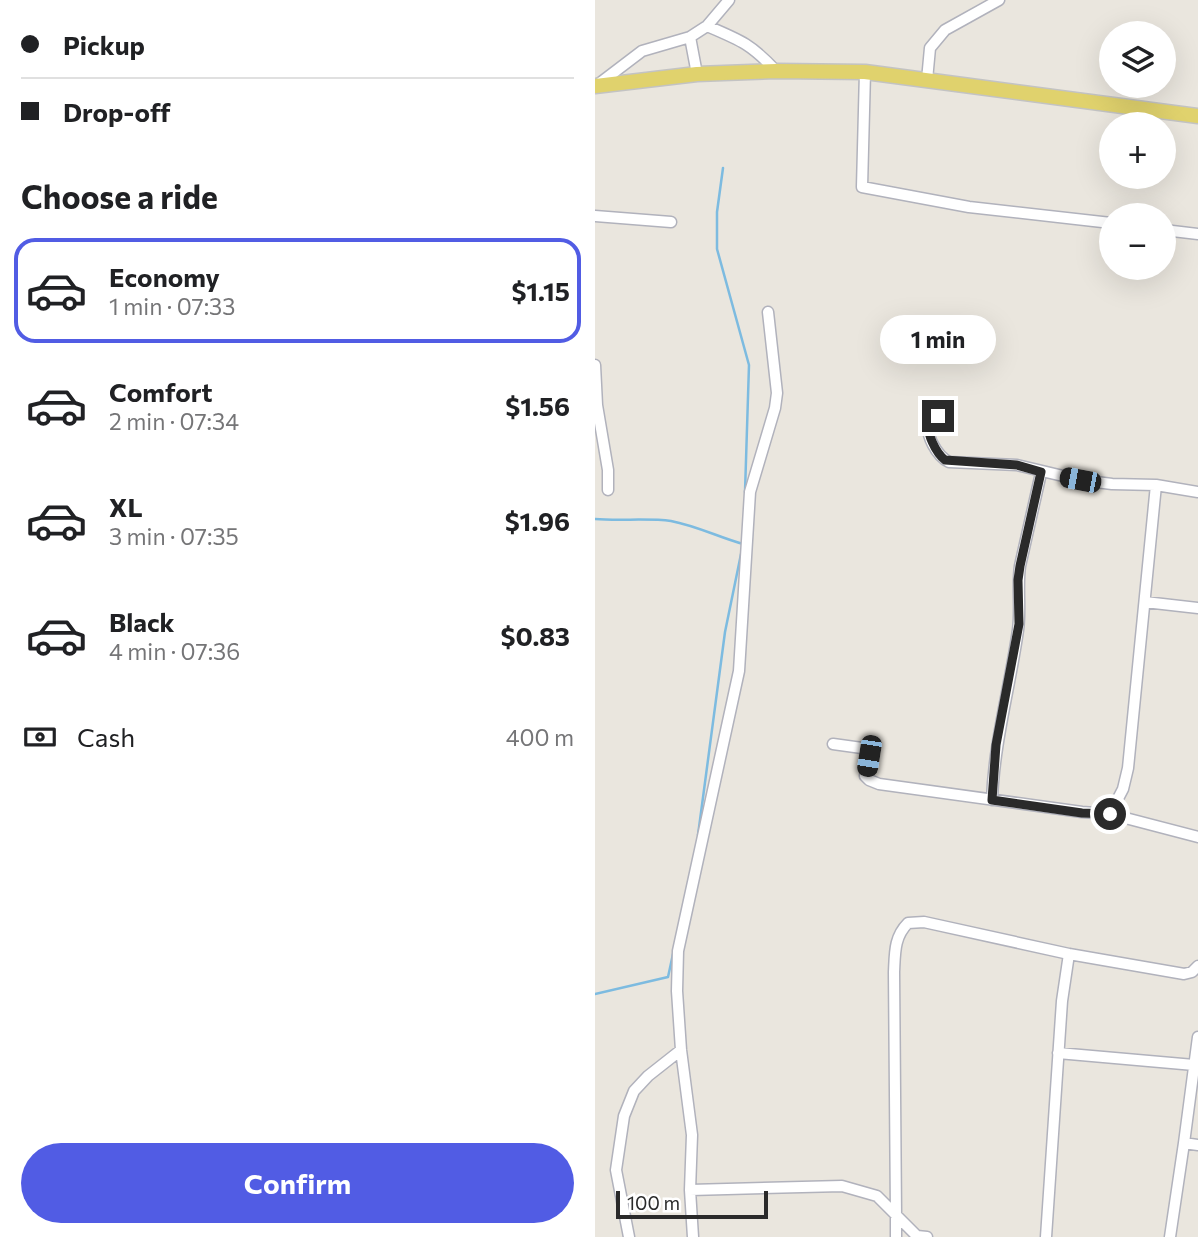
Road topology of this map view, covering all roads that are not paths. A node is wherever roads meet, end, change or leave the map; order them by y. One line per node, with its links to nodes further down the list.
1 (729, 0): 3 (street)
2 (999, 0): 8 (street)
3 (706, 26): 4 (street); 5 (street)
4 (689, 37): 7 (street); 9 (street)
5 (776, 71): 6 (main road); 7 (main road)
6 (865, 72): 8 (main road); 13 (street)
7 (697, 74): 9 (main road)
8 (926, 80): 10 (main road)
9 (595, 86)
10 (1198, 116)
11 (595, 216): 12 (street)
12 (671, 222)
13 (1099, 222)
14 (1176, 231): 15 (street)
15 (1198, 234)
16 (768, 312): 32 (street)
17 (595, 365): 21 (street)
18 (938, 416): 19 (street)
19 (1041, 472): 20 (street); 26 (street)
20 (1156, 485): 22 (street); 23 (street)
21 (608, 490)
22 (1198, 492)
23 (1145, 602): 24 (street); 27 (street)
24 (1198, 608)
25 (833, 744): 26 (street)
26 (992, 800): 27 (street)
27 (1110, 814): 28 (street)
28 (1198, 837)
29 (1069, 954): 30 (street); 33 (street); 38 (street)
30 (1198, 966)
31 (1198, 1037): 34 (street)
32 (681, 1050): 37 (street); 39 (street)
33 (1058, 1053): 34 (street); 43 (street)
34 (1194, 1065): 35 (street)
35 (1184, 1143): 36 (street); 44 (street)
36 (1198, 1145)
37 (690, 1189): 38 (street); 40 (street)
38 (896, 1214): 41 (street); 42 (street)
39 (626, 1234)
40 (692, 1237)
41 (896, 1237)
42 (920, 1237)
43 (1047, 1237)
44 (1170, 1237)

